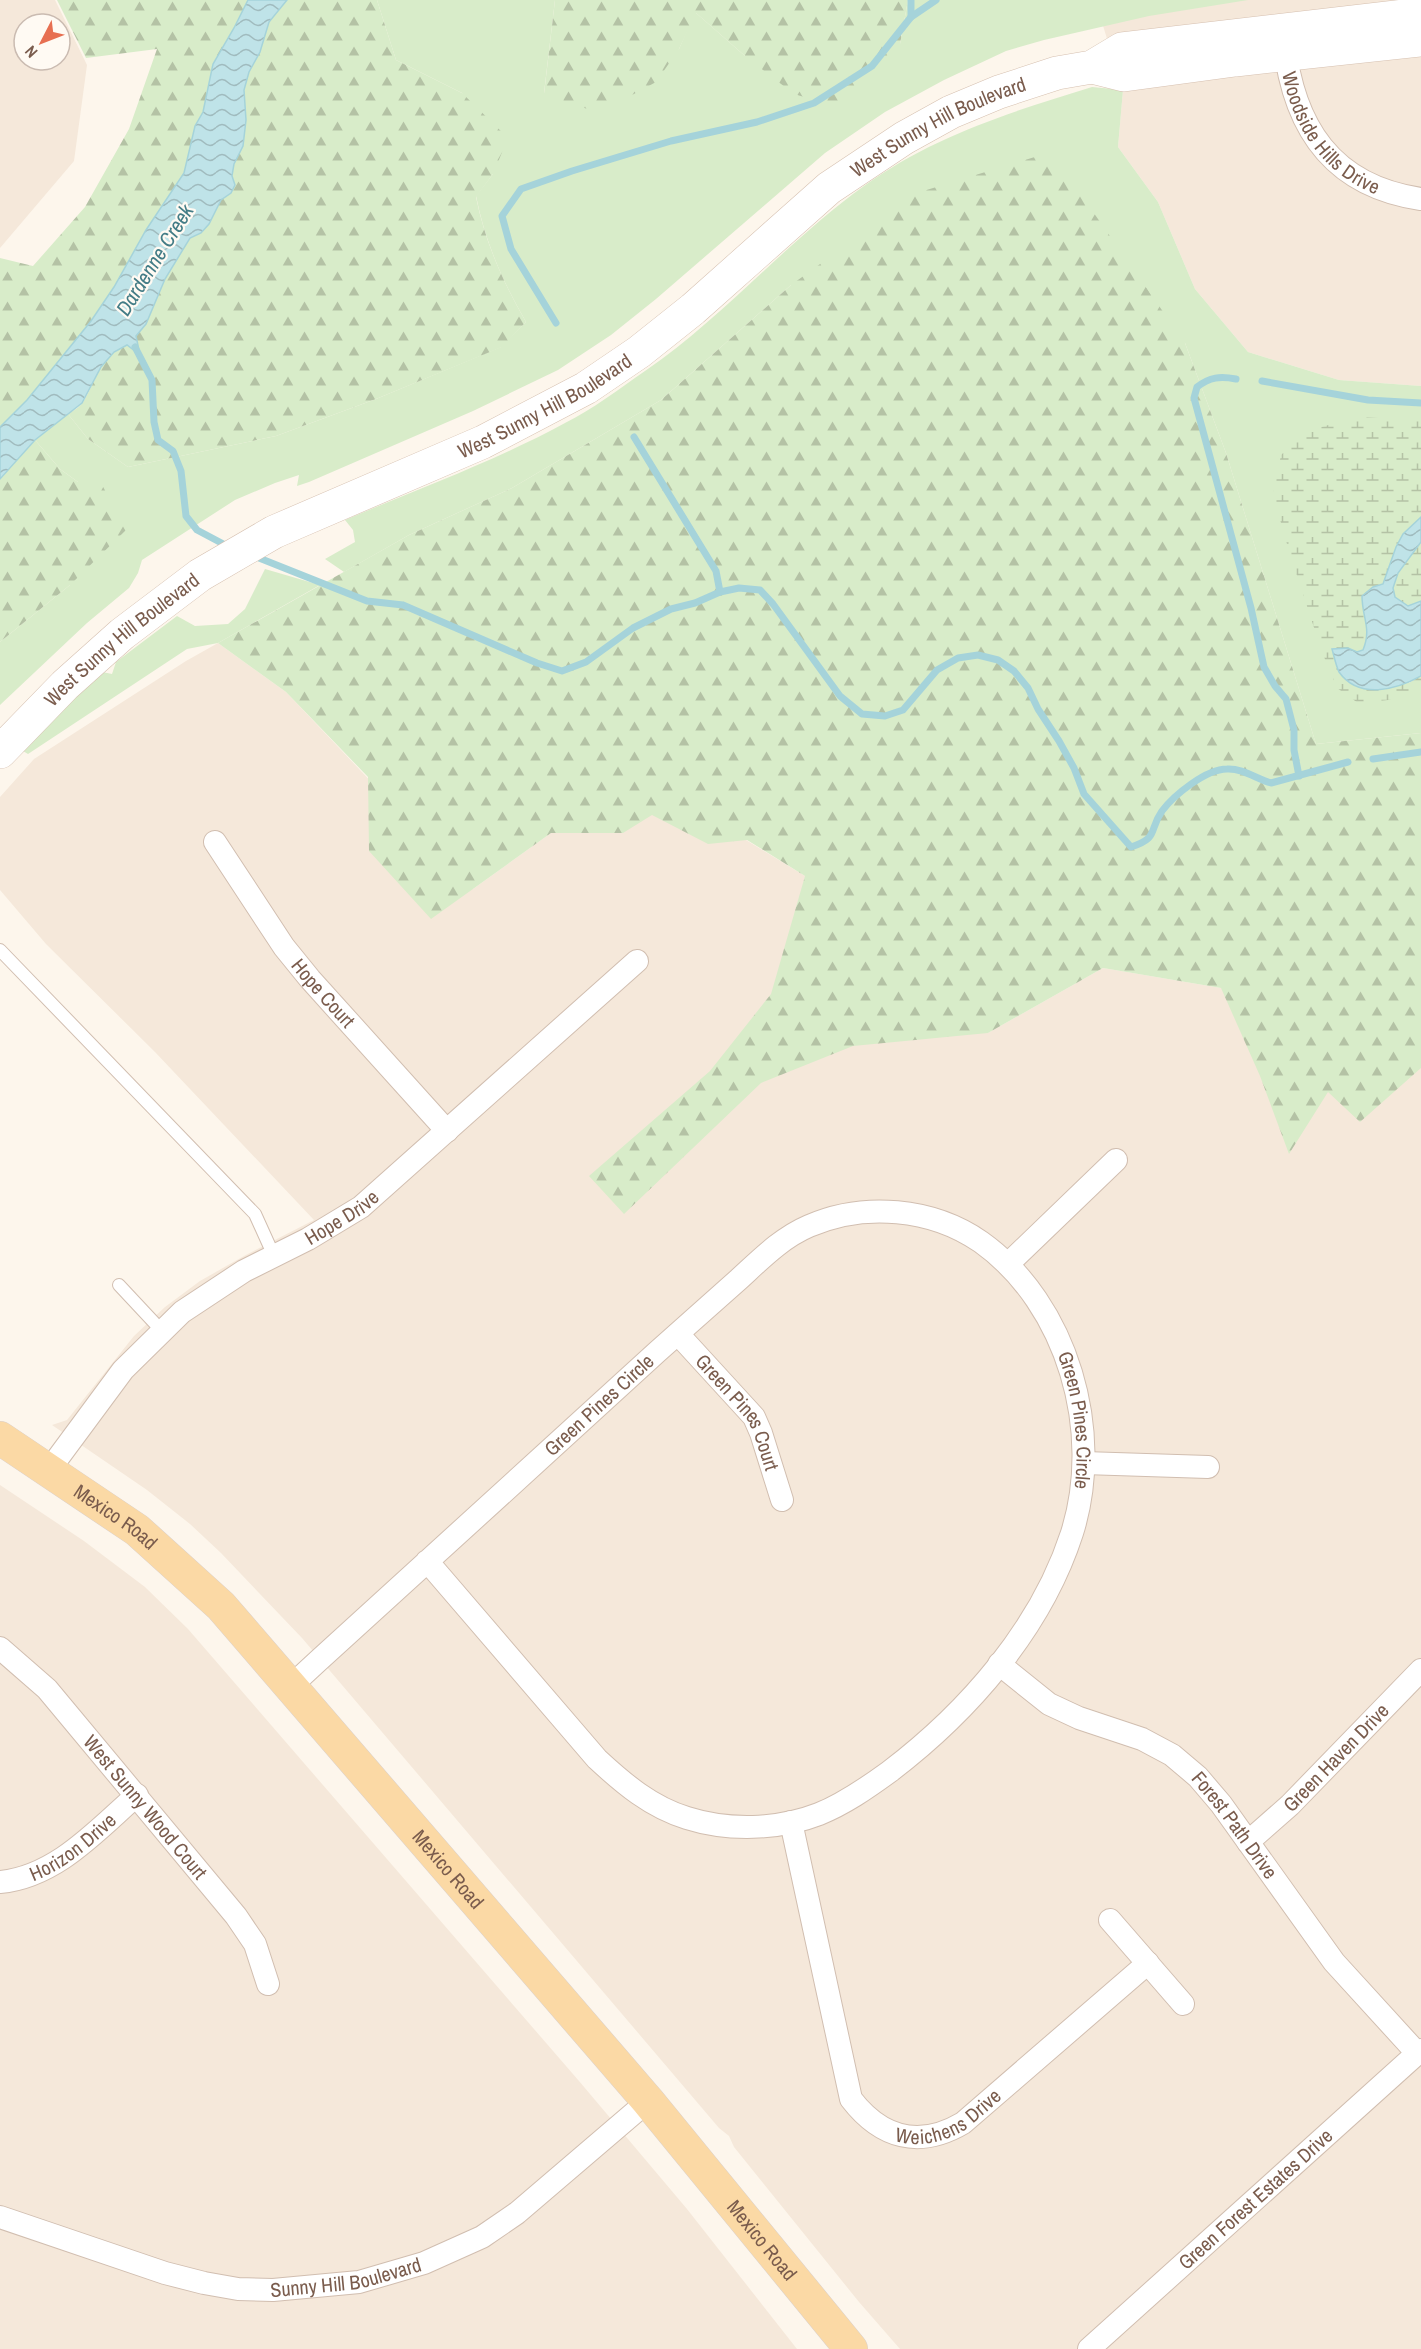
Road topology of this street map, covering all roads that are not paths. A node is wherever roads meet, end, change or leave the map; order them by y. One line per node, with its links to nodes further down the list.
1 (1421, 14): 3 (street, West Sunny Hill Boulevard)
2 (1421, 40): 3 (street, West Sunny Hill Boulevard)
3 (1284, 43): 4 (street, Woodside Hills Drive); 5 (street, West Sunny Hill Boulevard)
4 (1421, 199)
5 (0, 752)
6 (215, 842): 9 (street, Hope Court)
7 (0, 950): 11 (lane)
8 (637, 961): 9 (street, Hope Drive)
9 (447, 1131): 11 (street, Hope Drive)
10 (1116, 1160): 12 (street)
11 (274, 1257): 14 (street, Hope Drive)
12 (1008, 1264): 15 (street, Green Pines Circle); 17 (street, Green Pines Circle)
13 (119, 1285): 14 (lane)
14 (162, 1331): 19 (street, Hope Drive)
15 (678, 1334): 20 (street, Green Pines Court); 21 (street, Green Pines Circle)
16 (0, 1438): 19 (main road, Mexico Road)
17 (1084, 1463): 18 (street); 23 (street, Green Pines Circle)
18 (1208, 1467)
19 (49, 1470): 25 (main road, Mexico Road)
20 (782, 1500)
21 (427, 1561): 25 (street, Green Pines Circle); 27 (street, Green Pines Circle)
22 (0, 1648): 26 (street, West Sunny Wood Court)
23 (999, 1664): 27 (street, Green Pines Circle); 28 (street, Forest Path Drive)
24 (1421, 1670): 28 (street, Green Haven Drive)
25 (291, 1686): 35 (main road, Mexico Road)
26 (136, 1795): 29 (street, Horizon Drive); 32 (street, West Sunny Wood Court)
27 (791, 1822): 31 (street, Weichens Drive)
28 (1248, 1842): 34 (street, Forest Path Drive)
29 (0, 1882)
30 (1110, 1920): 31 (street)
31 (1148, 1963): 33 (street)
32 (268, 1984)
33 (1183, 2004)
34 (1419, 2051): 38 (street, Green Forest Estates Drive)
35 (648, 2101): 36 (street, Sunny Hill Boulevard); 37 (main road, Mexico Road)
36 (0, 2217)
37 (851, 2349)
38 (1089, 2349)

